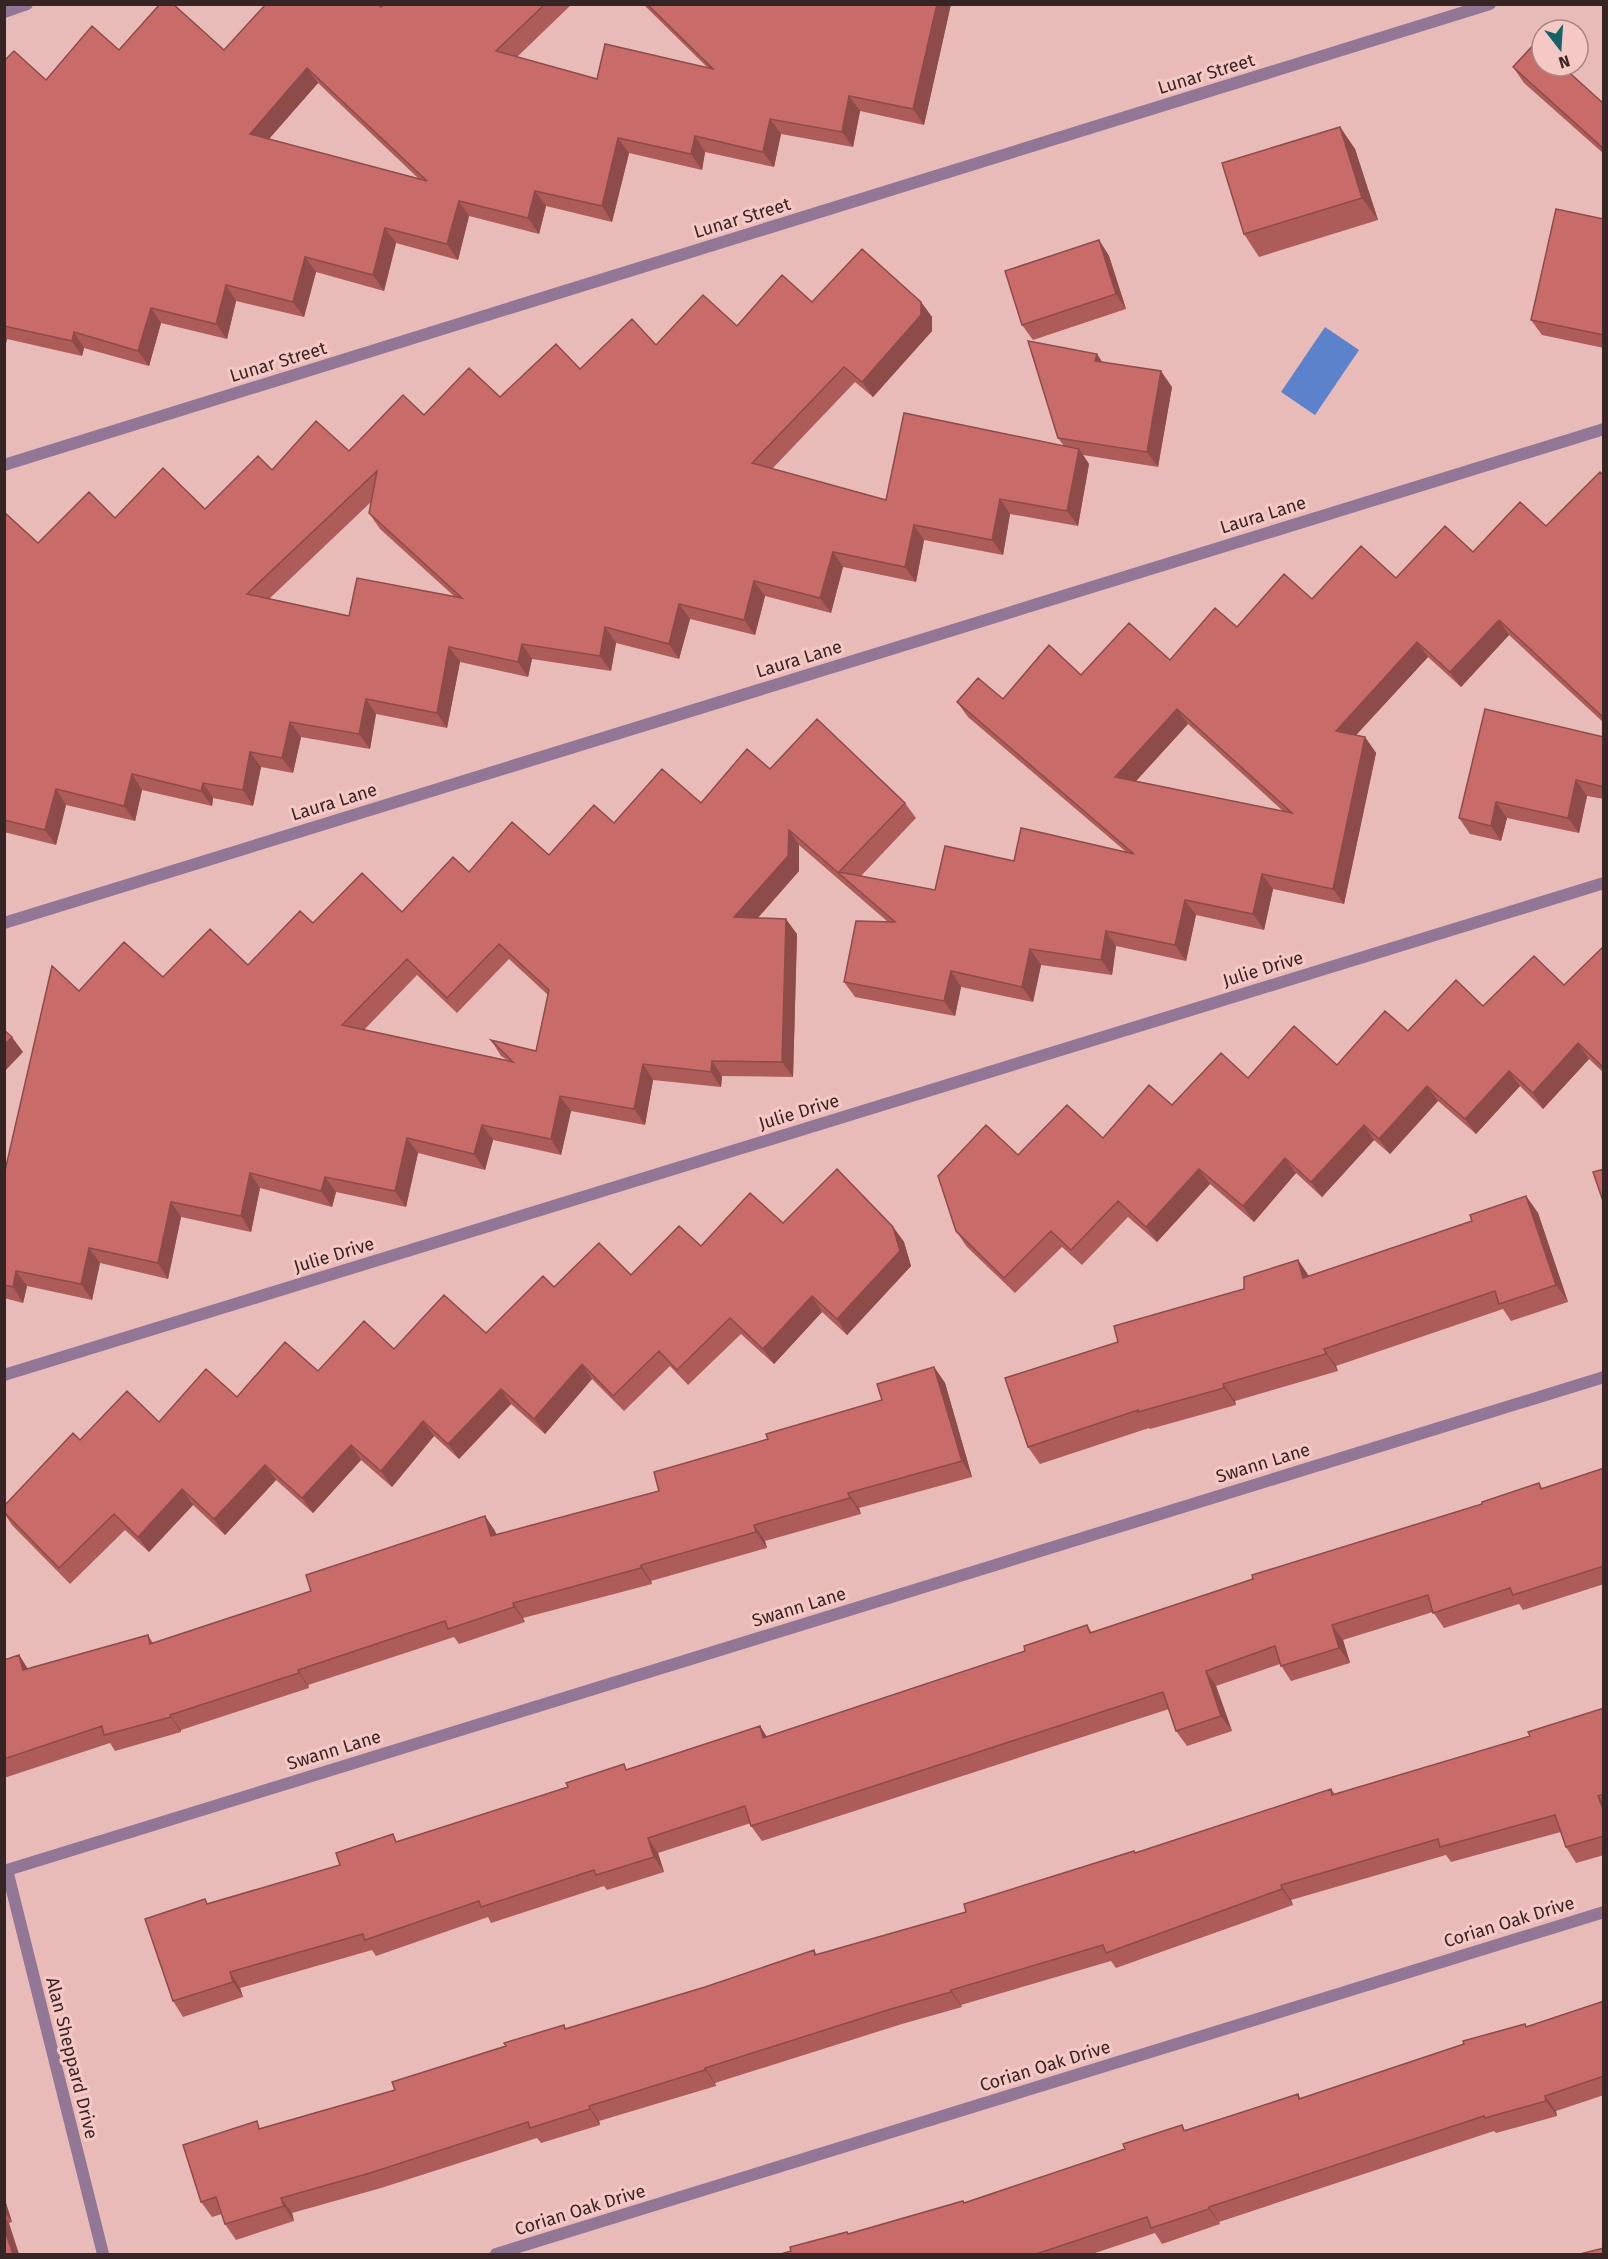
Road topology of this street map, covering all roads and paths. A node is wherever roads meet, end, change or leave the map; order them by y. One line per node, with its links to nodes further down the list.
1 (27, 4): 3 (street)
2 (1490, 4): 5 (street, Lunar Street)
3 (4, 12)
4 (1604, 429): 7 (street, Laura Lane)
5 (4, 465)
6 (1604, 884): 8 (street, Julie Drive)
7 (4, 923)
8 (4, 1375)
9 (1604, 1377): 10 (street, Swann Lane)
10 (6, 1871): 12 (street, Alan Sheppard Drive)
11 (1604, 1912): 13 (street, Corian Oak Drive)
12 (103, 2254)
13 (496, 2254)

